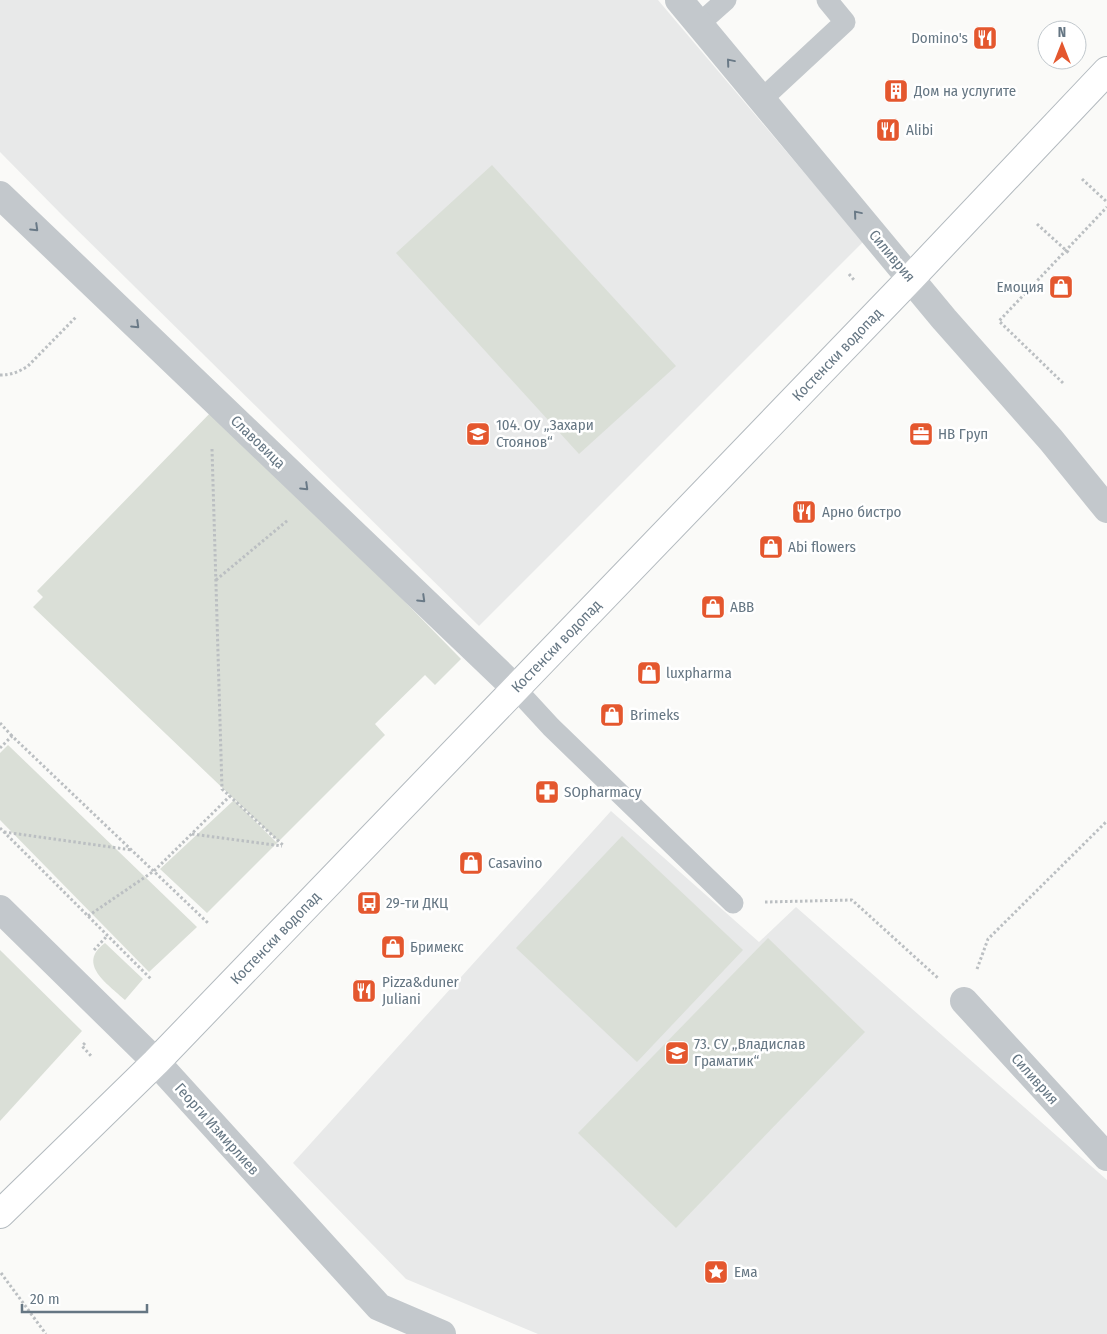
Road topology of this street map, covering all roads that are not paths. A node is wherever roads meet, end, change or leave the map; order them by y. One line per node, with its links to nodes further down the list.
1 (679, 0): 4 (street, Силиврия)
2 (726, 0): 4 (lane)
3 (827, 0): 6 (lane)
4 (699, 24): 6 (street, Силиврия, one-way to 4)
5 (1107, 71): 8 (street, Костенски водопад)
6 (762, 99): 8 (street, Силиврия, one-way to 6)
7 (0, 195): 10 (street, Славовица, one-way to 10)
8 (911, 278): 9 (street, Силиврия); 10 (street, Костенски водопад)
9 (1107, 509)
10 (516, 689): 11 (lane); 14 (street, Костенски водопад)
11 (733, 903)
12 (0, 909): 14 (street, Георги Измирлиев)
13 (964, 1001): 15 (street, Силиврия)
14 (156, 1062): 16 (street, Костенски водопад); 17 (street, Георги Измирлиев)
15 (1107, 1157)
16 (0, 1214)
17 (442, 1334)

